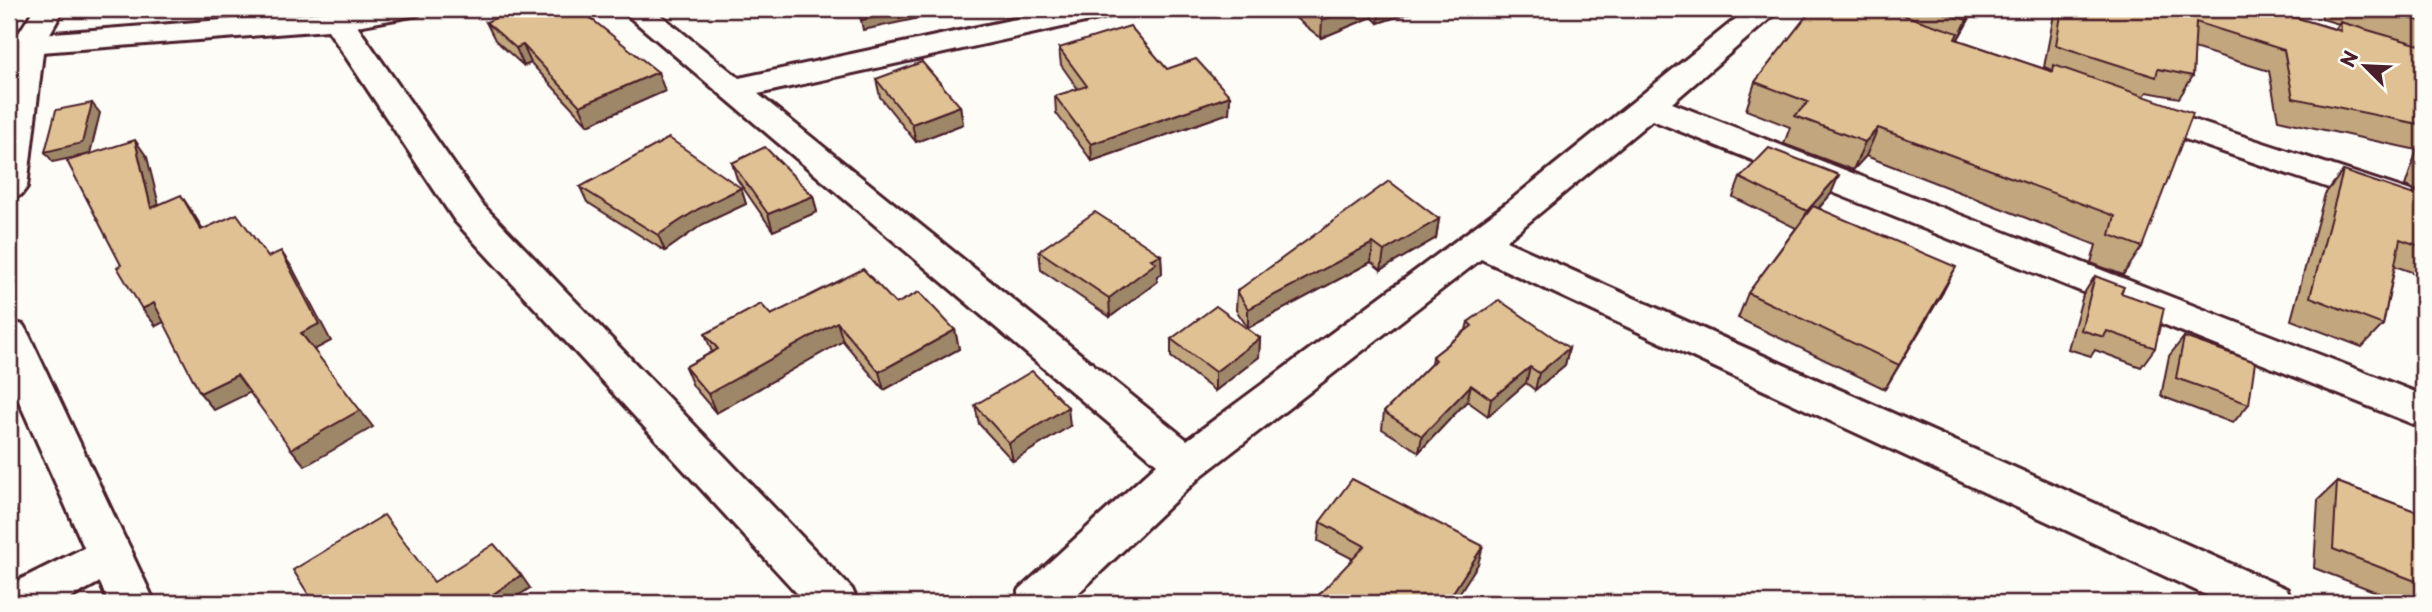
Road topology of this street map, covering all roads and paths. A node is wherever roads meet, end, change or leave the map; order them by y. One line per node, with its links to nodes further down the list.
1 (49, 9): 7 (street)
2 (407, 9): 6 (street)
3 (635, 9): 8 (street)
4 (1103, 9): 8 (street)
5 (1766, 9): 10 (street)
6 (340, 14): 7 (street); 20 (street)
7 (18, 46): 11 (street)
8 (734, 89): 16 (street)
9 (2107, 102): 12 (street)
10 (1648, 106): 13 (street); 15 (street)
11 (9, 187)
12 (2423, 208)
13 (1478, 243): 16 (street); 22 (street)
14 (9, 335): 17 (street)
15 (2423, 412)
16 (1186, 464): 21 (street)
17 (110, 554): 18 (street); 19 (street)
18 (18, 603)
19 (132, 603)
20 (835, 603)
21 (1037, 603)
22 (2270, 603)

